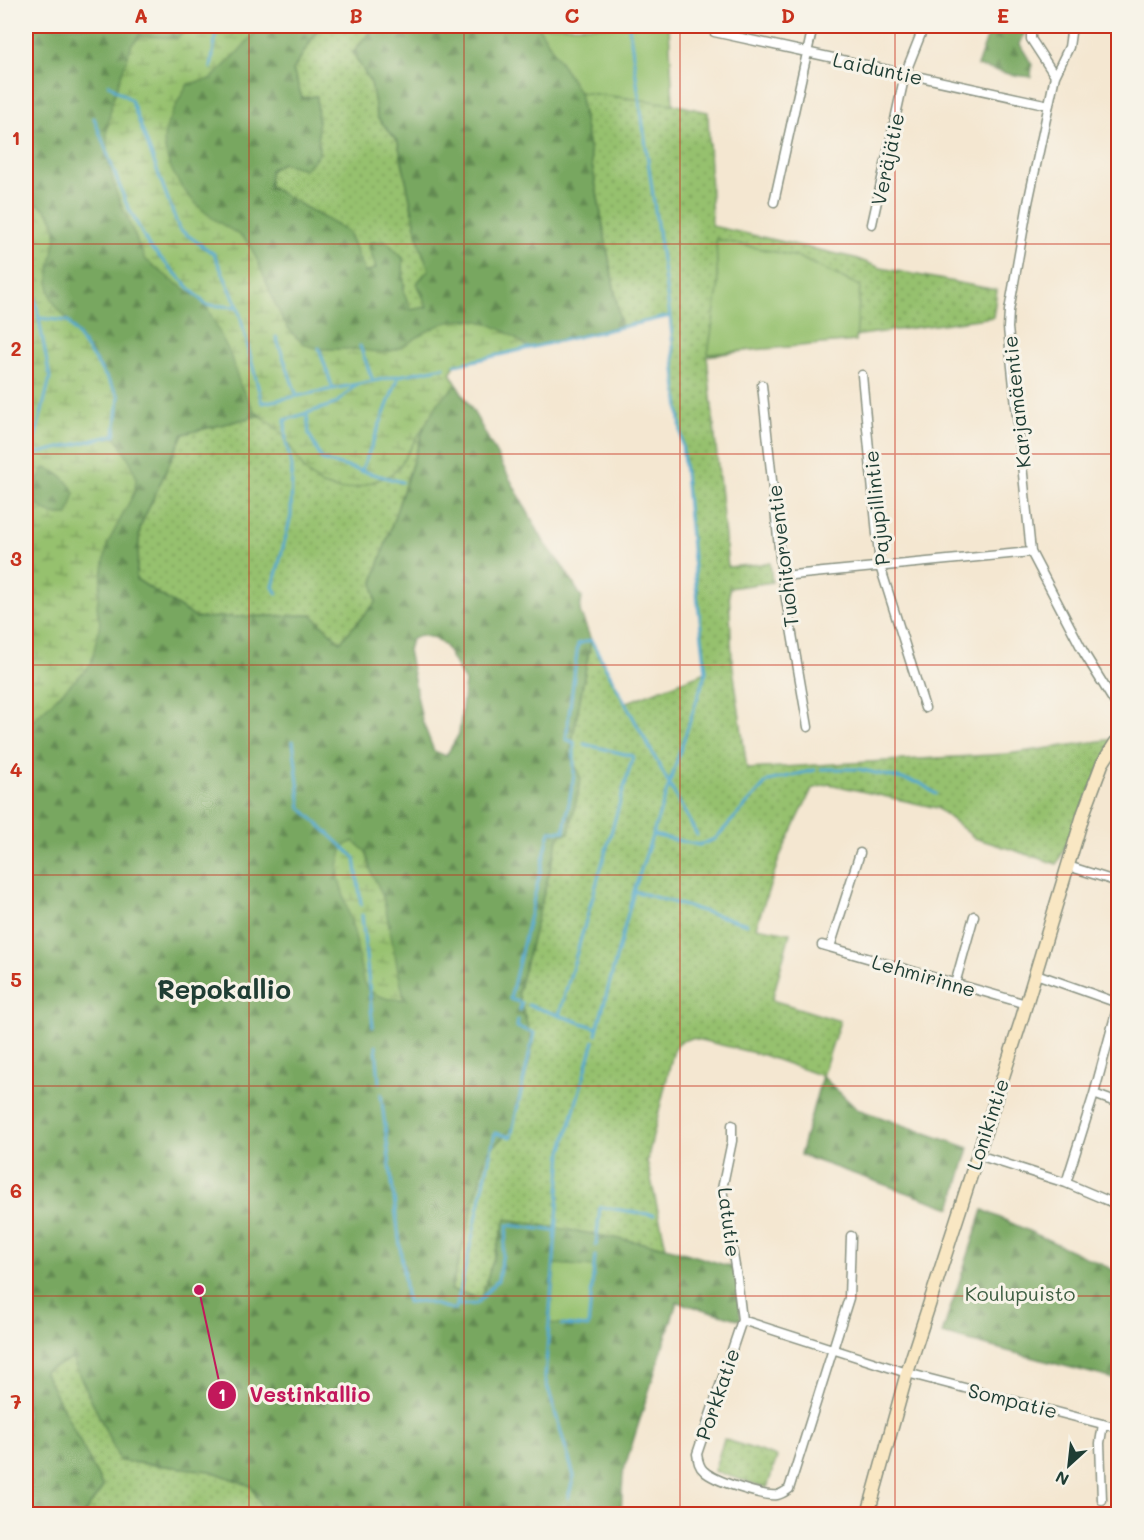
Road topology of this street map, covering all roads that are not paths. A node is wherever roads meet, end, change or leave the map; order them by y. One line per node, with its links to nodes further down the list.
1 (712, 26): 6 (street, Laiduntie)
2 (813, 26): 6 (street)
3 (924, 26): 7 (street, Veräjätie)
4 (1031, 26): 8 (street)
5 (1072, 26): 8 (street, Karjamäentie)
6 (807, 53): 7 (street, Laiduntie); 10 (street)
7 (905, 74): 9 (street, Laiduntie); 11 (street, Veräjätie)
8 (1055, 76): 9 (street, Karjamäentie)
9 (1049, 105): 14 (street, Karjamäentie)
10 (774, 202)
11 (872, 224)
12 (862, 375): 15 (street, Pajupillintie)
13 (762, 385): 16 (street, Tuohitorventie)
14 (1031, 552): 15 (street); 18 (street, Karjamäentie)
15 (880, 566): 16 (street); 17 (street, Pajupillintie)
16 (782, 576): 19 (street, Tuohitorventie)
17 (925, 708)
18 (1119, 708)
19 (808, 727)
20 (1119, 739): 22 (street, Lonikintie)
21 (860, 853): 26 (street, Lehmirinne)
22 (1068, 866): 23 (street); 25 (street, Lonikintie)
23 (1119, 882)
24 (974, 916): 26 (street)
25 (1036, 974): 27 (street, Lonikintie); 28 (street)
26 (955, 984): 27 (street, Lehmirinne)
27 (1026, 1004): 32 (street, Lonikintie)
28 (1119, 1004): 29 (street)
29 (1094, 1094): 30 (street); 33 (street)
30 (1119, 1103)
31 (732, 1125): 36 (street, Latutie)
32 (978, 1155): 33 (street); 38 (street, Lonikintie)
33 (1066, 1183): 34 (street)
34 (1119, 1205)
35 (851, 1236): 37 (street)
36 (742, 1320): 37 (street); 37 (street, Porkkatie)
37 (834, 1350): 38 (street)
38 (907, 1373): 39 (street, Sompatie); 42 (street, Lonikintie)
39 (1103, 1424): 40 (street, Sompatie); 41 (street)
40 (1119, 1428)
41 (1102, 1500)
42 (868, 1515)

